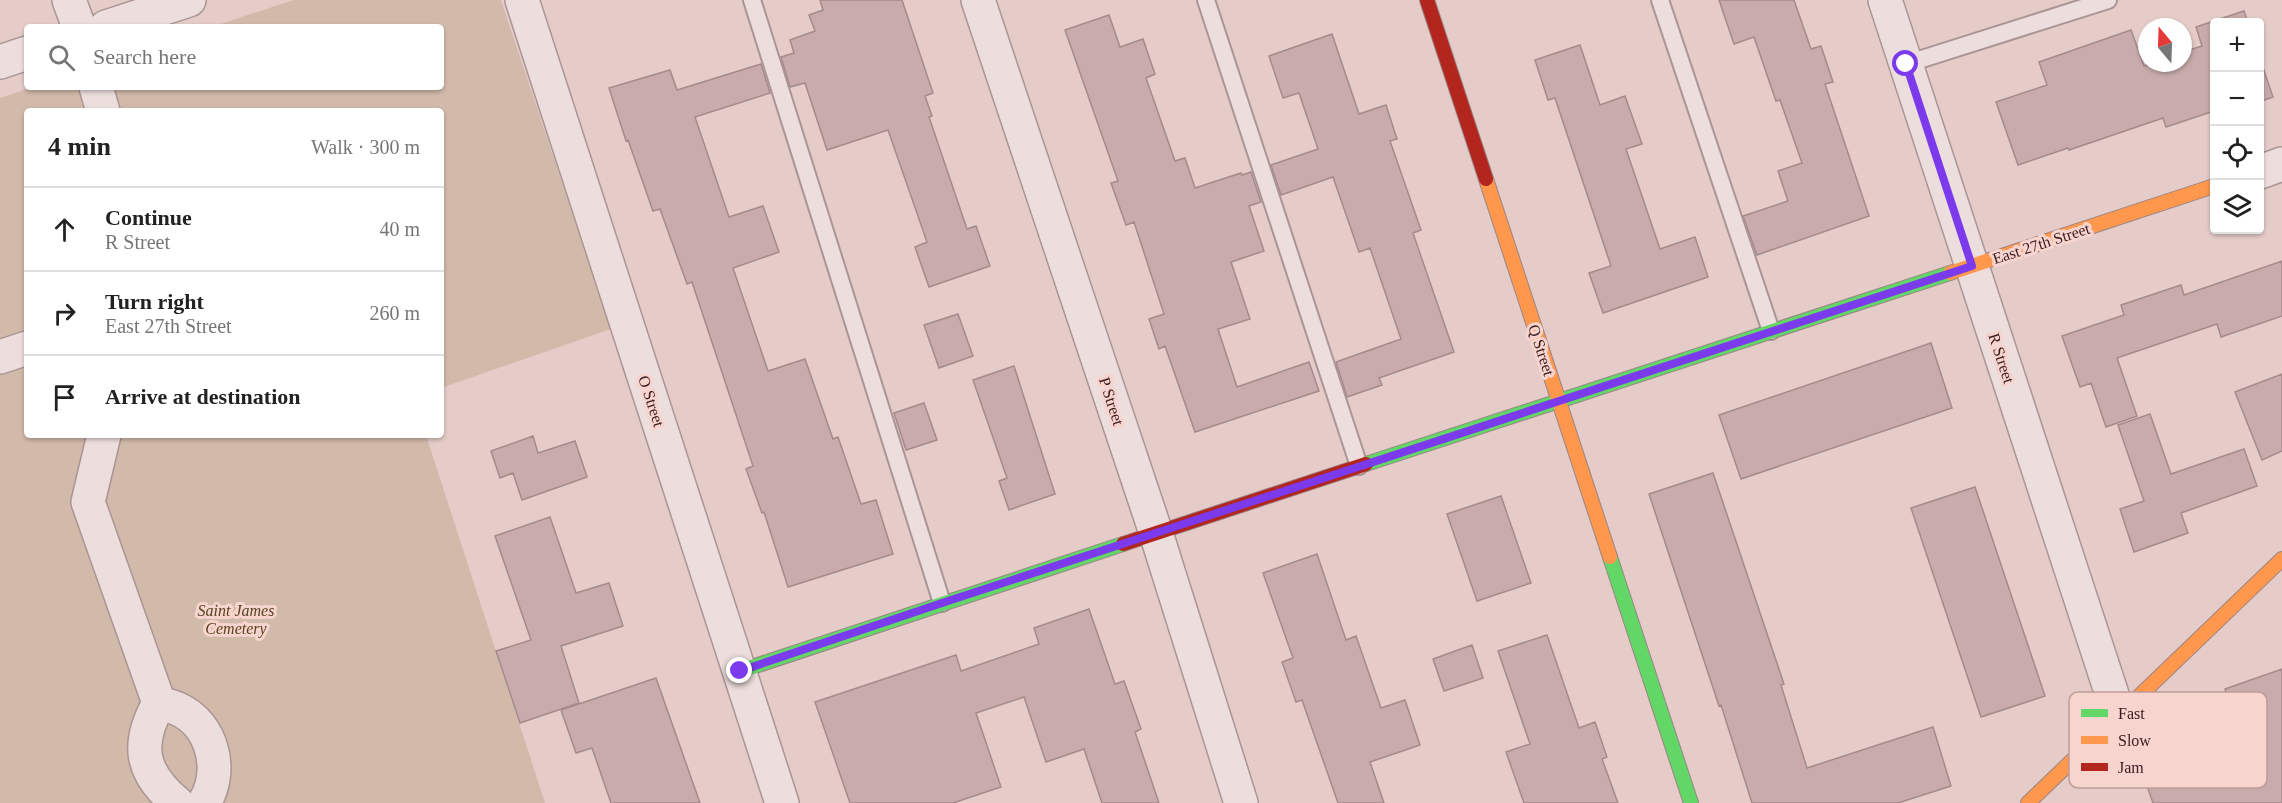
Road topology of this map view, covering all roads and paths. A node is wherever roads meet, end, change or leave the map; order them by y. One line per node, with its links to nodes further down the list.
1 (69, 0): 11 (street)
2 (189, 0): 12 (street)
3 (522, 0): 31 (street, O Street)
4 (752, 0): 30 (lane)
5 (978, 0): 28 (street, P Street)
6 (1206, 0): 27 (lane)
7 (1427, 0): 25 (street, Q Street)
8 (1660, 0): 22 (lane)
9 (1885, 0): 15 (street, R Street)
10 (2108, 0): 15 (lane)
11 (78, 24)
12 (115, 24)
13 (24, 54): 14 (street)
14 (0, 62)
15 (1906, 64): 21 (street, R Street)
16 (97, 90): 17 (street)
17 (102, 108)
18 (2282, 164): 19 (street)
19 (2264, 170)
20 (2210, 187): 21 (street, East 27th Street)
21 (1972, 266): 22 (street, East 27th Street); 32 (street, R Street)
22 (1771, 331): 25 (street, East 27th Street)
23 (24, 349): 24 (street)
24 (0, 357)
25 (1559, 401): 27 (street, East 27th Street); 40 (street, Q Street)
26 (103, 438): 34 (street)
27 (1359, 466): 28 (street, East 27th Street)
28 (1156, 532): 30 (street, East 27th Street); 39 (street, P Street)
29 (2282, 559): 33 (street)
30 (942, 603): 31 (street, East 27th Street)
31 (740, 671): 38 (street, O Street)
32 (2111, 692)
33 (2144, 692)
34 (159, 703): 36 (street); 37 (street)
35 (2069, 764): 41 (street)
36 (177, 803)
37 (204, 803)
38 (782, 803)
39 (1241, 803)
40 (1691, 803)
41 (2028, 803)

